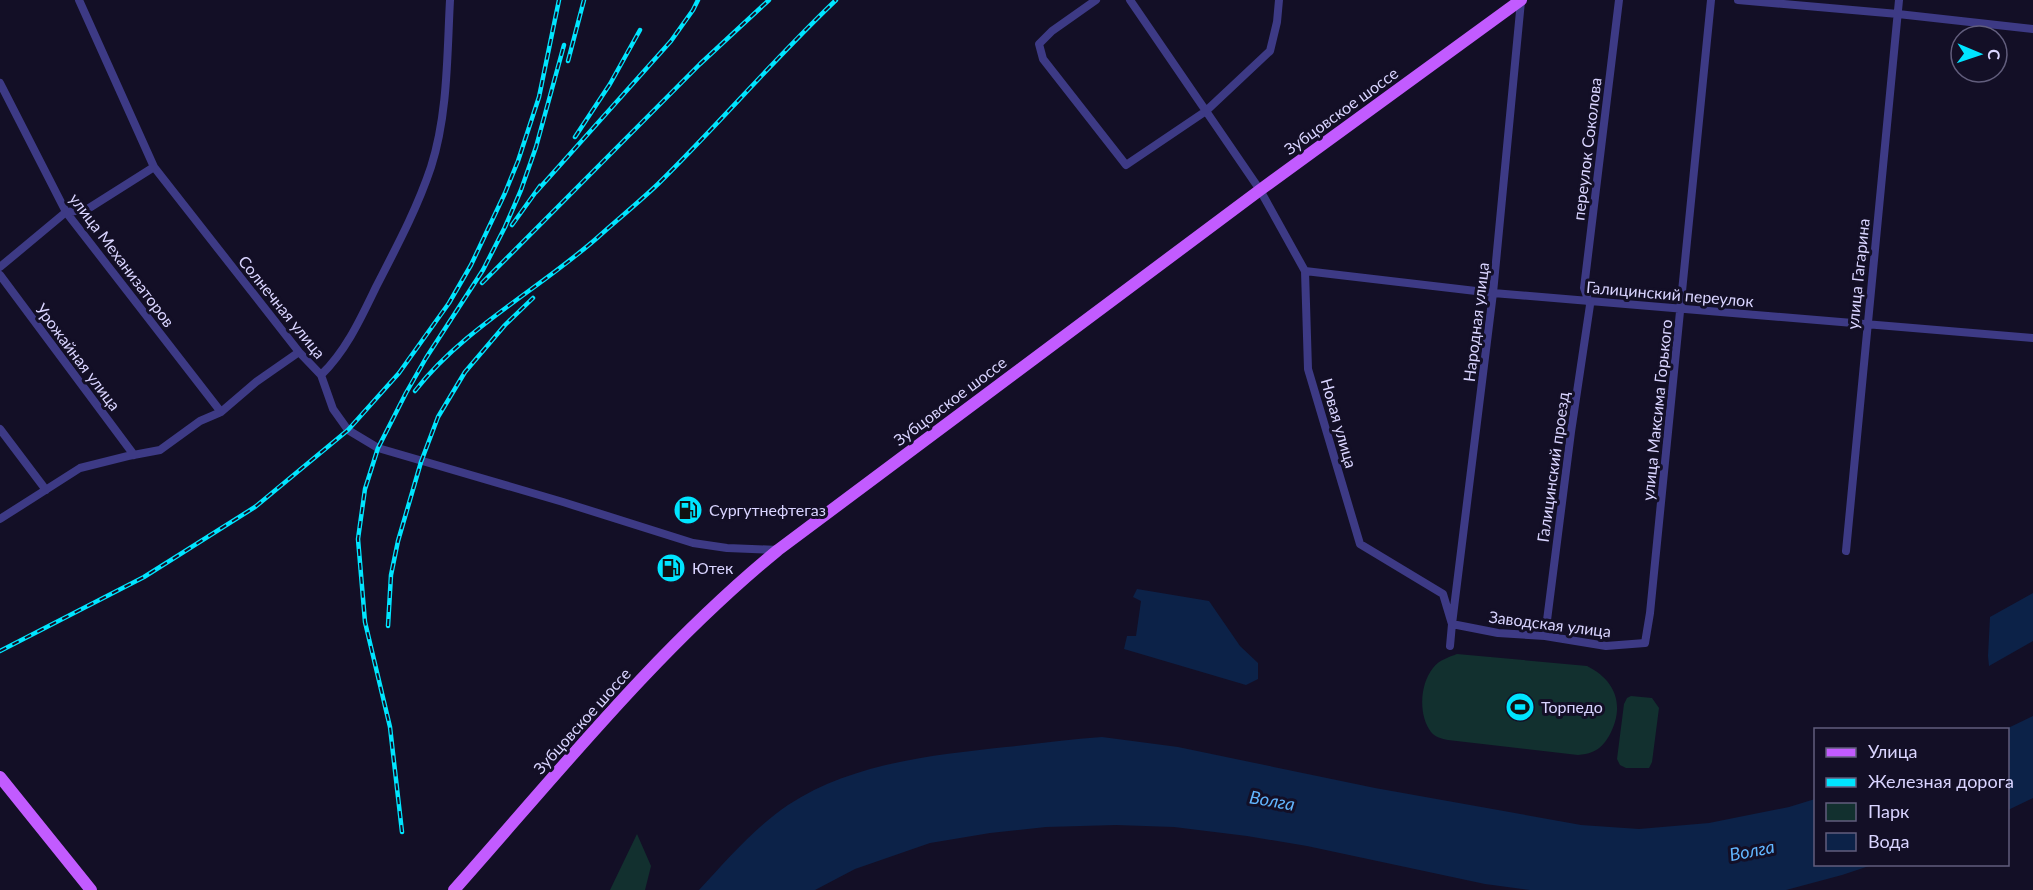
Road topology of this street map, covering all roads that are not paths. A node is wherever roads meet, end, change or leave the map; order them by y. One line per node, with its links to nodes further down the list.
1 (79, 0): 16 (street, Солнечная улица)
2 (450, 0): 28 (street)
3 (1096, 0): 15 (street)
4 (1130, 0): 15 (street, Новая улица)
5 (1279, 0): 15 (street)
6 (1619, 0): 23 (street, переулок Соколова)
7 (1711, 0): 24 (street, улица Максима Горького)
8 (1738, 0): 11 (street)
9 (1899, 0): 11 (street, улица Гагарина)
10 (1521, 1): 17 (main road, Зубцовское шоссе); 22 (street, Народная улица)
11 (1898, 14): 12 (street); 25 (street, улица Гагарина)
12 (2033, 30)
13 (0, 83): 14 (street, улица Механизаторов)
14 (3, 95): 18 (street, улица Механизаторов)
15 (1206, 111): 17 (street, Новая улица)
16 (154, 167): 18 (street); 27 (street, Солнечная улица)
17 (1260, 190): 20 (street, Новая улица); 34 (main road, Зубцовское шоссе)
18 (66, 212): 19 (street); 29 (street, улица Механизаторов)
19 (0, 267)
20 (1305, 271): 22 (street, Галицинский переулок); 36 (street, Новая улица)
21 (0, 275): 31 (street, Урожайная улица)
22 (1493, 293): 23 (street, Галицинский переулок); 36 (street, Народная улица)
23 (1589, 301): 24 (street, Галицинский переулок); 37 (street, Галицинский проезд)
24 (1681, 308): 25 (street, Галицинский переулок); 38 (street, улица Максима Горького)
25 (1867, 326): 26 (street, Галицинский переулок); 35 (street, улица Гагарина)
26 (2033, 338)
27 (299, 352): 28 (street, Солнечная улица); 29 (street)
28 (321, 375): 34 (street, Солнечная улица)
29 (221, 412): 31 (street)
30 (0, 429): 32 (street)
31 (134, 455): 32 (street)
32 (46, 490): 33 (street)
33 (0, 519)
34 (778, 550): 42 (main road, Зубцовское шоссе)
35 (1846, 551)
36 (1452, 624): 37 (street, Заводская улица); 39 (street, Народная улица)
37 (1545, 636): 38 (street, Заводская улица)
38 (1645, 643)
39 (1450, 646)
40 (0, 777): 41 (main road)
41 (91, 890)
42 (454, 890)

